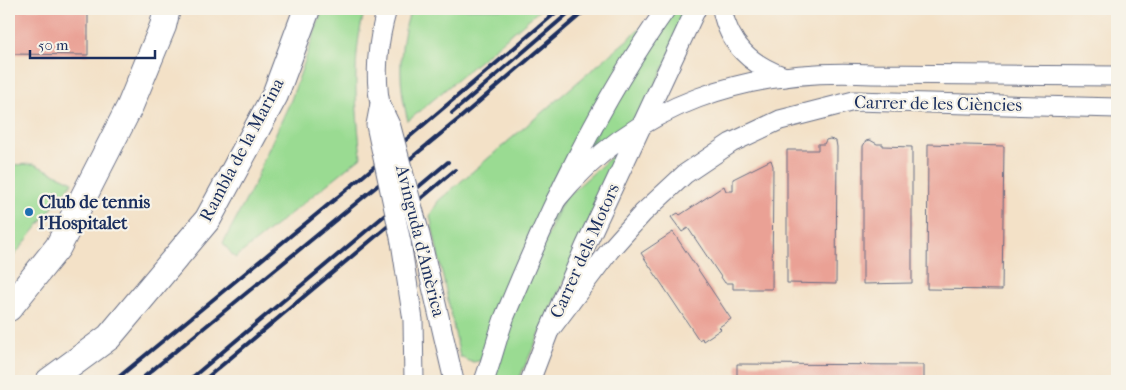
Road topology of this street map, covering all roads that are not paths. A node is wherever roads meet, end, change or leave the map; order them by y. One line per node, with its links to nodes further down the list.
1 (167, 9): 13 (street)
2 (307, 9): 17 (street, Rambla de la Marina)
3 (387, 9): 9 (street, Avinguda d'Amèrica)
4 (666, 9): 12 (street, Carrer dels Motors)
5 (696, 9): 11 (street, Carrer dels Motors)
6 (722, 9): 8 (street, Carrer de les Ciències)
7 (1117, 76): 8 (street, Carrer de les Ciències)
8 (786, 77): 11 (street, Carrer de les Ciències)
9 (380, 104): 15 (street, Avinguda d'Amèrica, bridge); 18 (street, Avinguda d'Amèrica, bridge)
10 (1117, 108): 14 (street, Carrer de les Ciències)
11 (644, 122): 12 (street, Carrer dels Motors); 14 (street, Carrer dels Motors)
12 (556, 200): 16 (street, Carrer dels Motors)
13 (9, 308)
14 (549, 331): 19 (street, Carrer dels Motors)
15 (453, 377): 16 (street, Carrer dels Motors)
16 (485, 379)
17 (49, 381)
18 (414, 381)
19 (530, 381)

